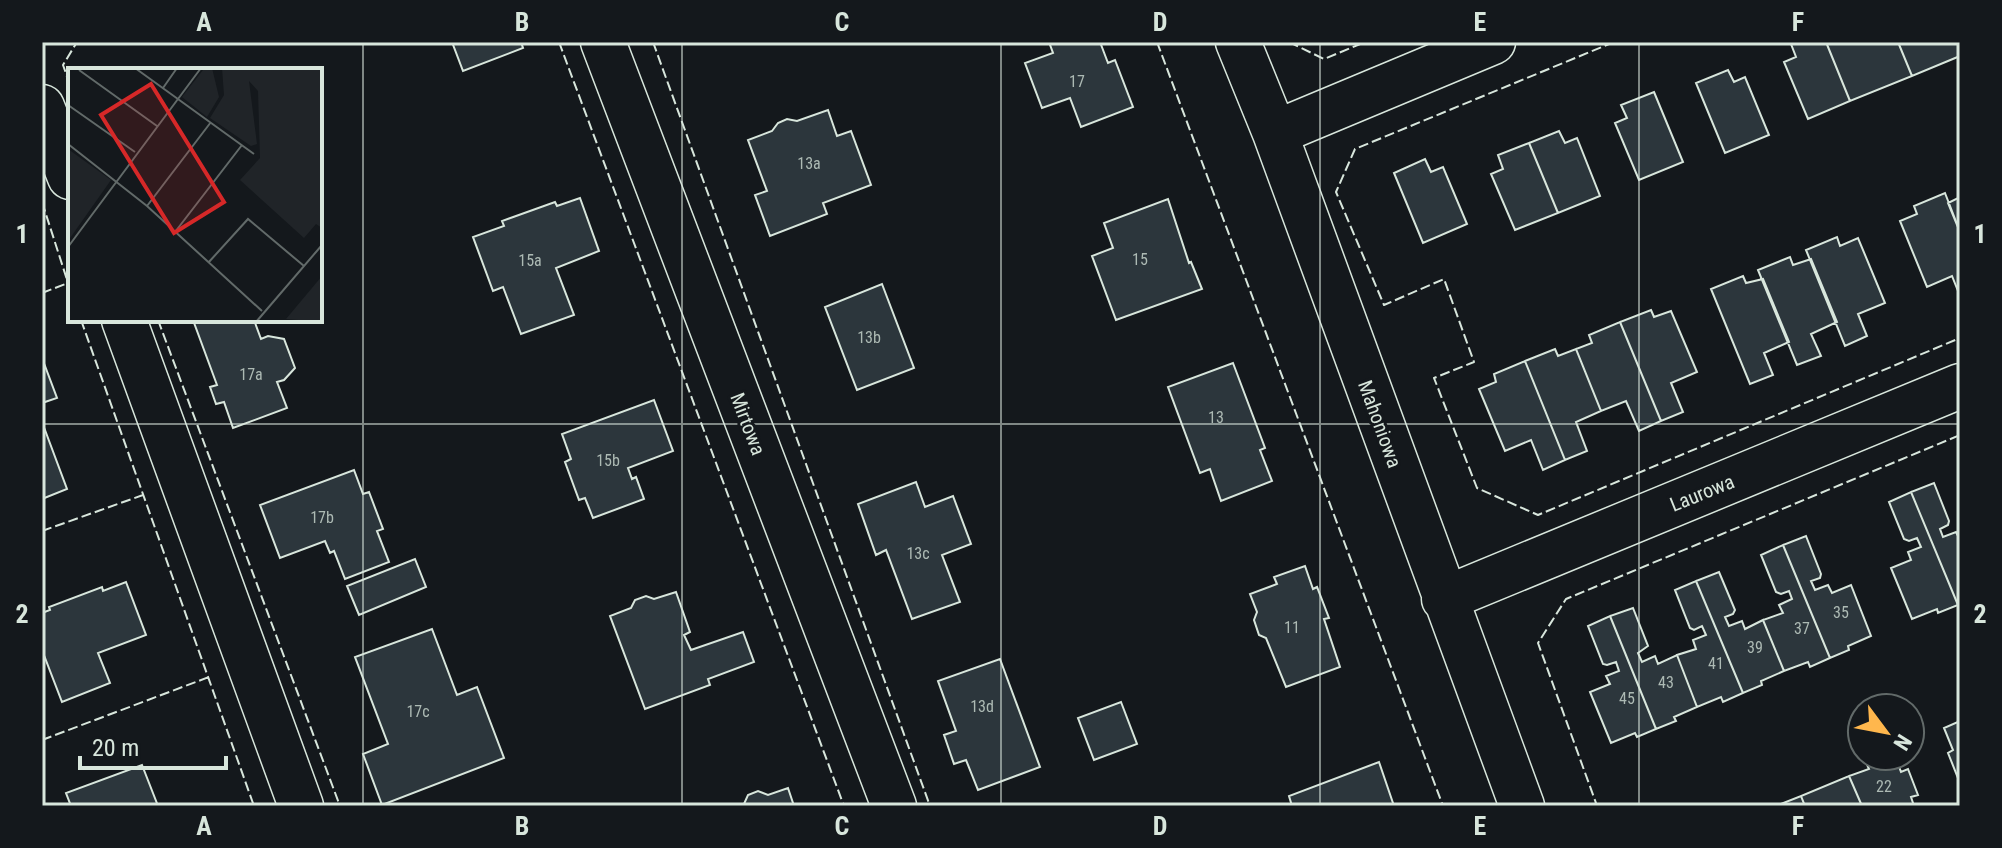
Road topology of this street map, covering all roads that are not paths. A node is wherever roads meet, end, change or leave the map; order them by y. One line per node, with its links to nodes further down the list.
1 (603, 42): 11 (street, Mirtowa)
2 (1238, 42): 5 (street, Mahoniowa)
3 (1493, 42): 5 (street)
4 (42, 107): 6 (street)
5 (1275, 133): 9 (street, Mahoniowa)
6 (68, 172)
7 (125, 322): 10 (street)
8 (1960, 386): 9 (street, Laurowa)
9 (1444, 599): 12 (street, Mahoniowa)
10 (301, 806)
11 (894, 806)
12 (1522, 806)

